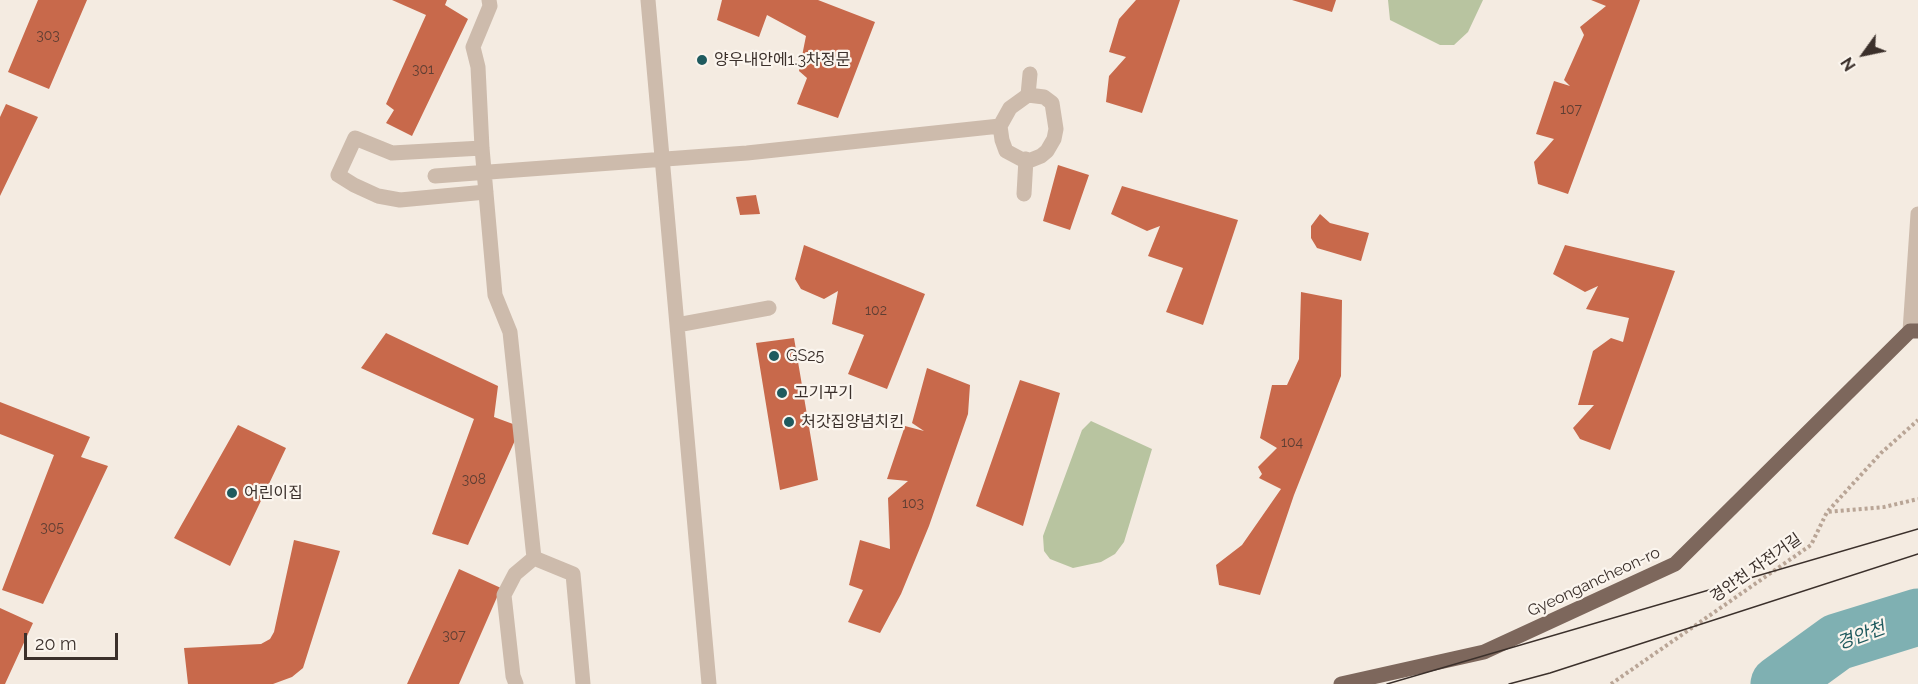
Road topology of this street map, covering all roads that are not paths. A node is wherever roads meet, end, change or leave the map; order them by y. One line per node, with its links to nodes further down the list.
1 (489, 0): 6 (street)
2 (648, 0): 7 (street)
3 (1030, 74): 4 (street)
4 (1028, 95): 5 (street); 8 (street)
5 (1000, 126): 7 (street); 8 (street)
6 (482, 148): 9 (street); 11 (street)
7 (662, 158): 9 (street); 15 (street)
8 (1026, 159): 12 (street)
9 (484, 172): 10 (street); 11 (street)
10 (435, 176)
11 (486, 192): 17 (street)
12 (1024, 194)
13 (1918, 214): 16 (street)
14 (769, 308): 15 (street)
15 (677, 325): 20 (street)
16 (1914, 331): 21 (main road, Gyeongancheon-ro)
17 (534, 558): 18 (street); 19 (street)
18 (516, 684)
19 (583, 684)
20 (709, 684)
21 (1341, 684)

